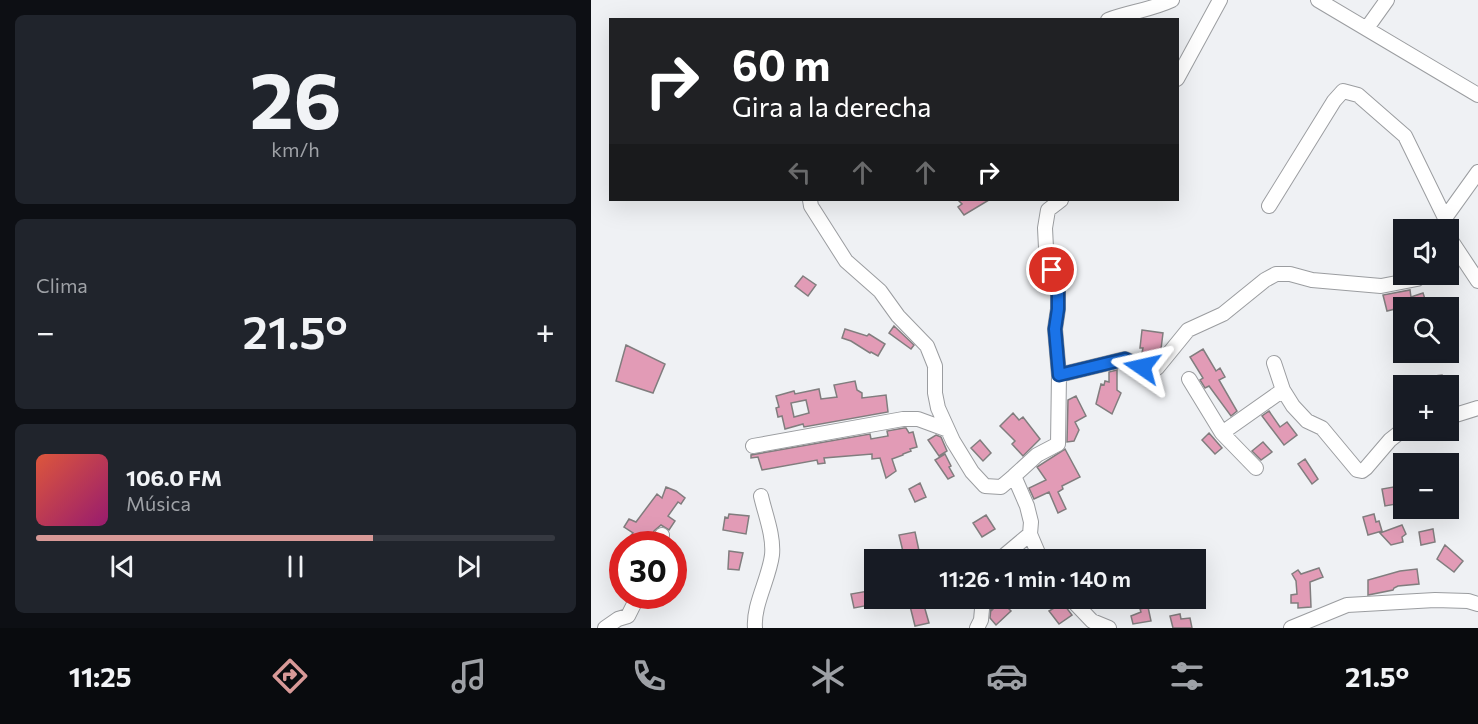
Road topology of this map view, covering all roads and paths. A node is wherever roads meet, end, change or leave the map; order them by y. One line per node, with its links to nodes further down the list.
1 (1172, 0): 5 (street)
2 (1220, 0): 7 (street)
3 (1318, 0): 6 (street)
4 (1387, 0): 6 (street)
5 (1113, 18)
6 (1367, 28): 8 (street)
7 (1179, 75)
8 (1478, 94)
9 (1478, 172): 14 (street)
10 (810, 201): 24 (street)
11 (1060, 201): 19 (street)
12 (1269, 206): 13 (street)
13 (1442, 219)
14 (1456, 219)
15 (1459, 250): 16 (street)
16 (1478, 281)
17 (1393, 284): 19 (street)
18 (1274, 363): 21 (street)
19 (1059, 375): 29 (street)
20 (1189, 379): 25 (street)
21 (1283, 390): 25 (street); 26 (street)
22 (1478, 408): 23 (street)
23 (1459, 414)
24 (948, 430): 27 (street); 29 (street)
25 (1222, 433): 28 (street)
26 (1393, 438)
27 (753, 446)
28 (1256, 468)
29 (1014, 476): 31 (street)
30 (761, 496): 39 (street)
31 (1030, 534): 32 (street); 33 (street)
32 (1012, 549)
33 (1036, 549)
34 (1478, 604): 42 (street)
35 (632, 609): 38 (street)
36 (982, 609): 40 (street)
37 (1081, 609): 41 (street)
38 (605, 628)
39 (755, 628)
40 (977, 628)
41 (1109, 628)
42 (1291, 628)

